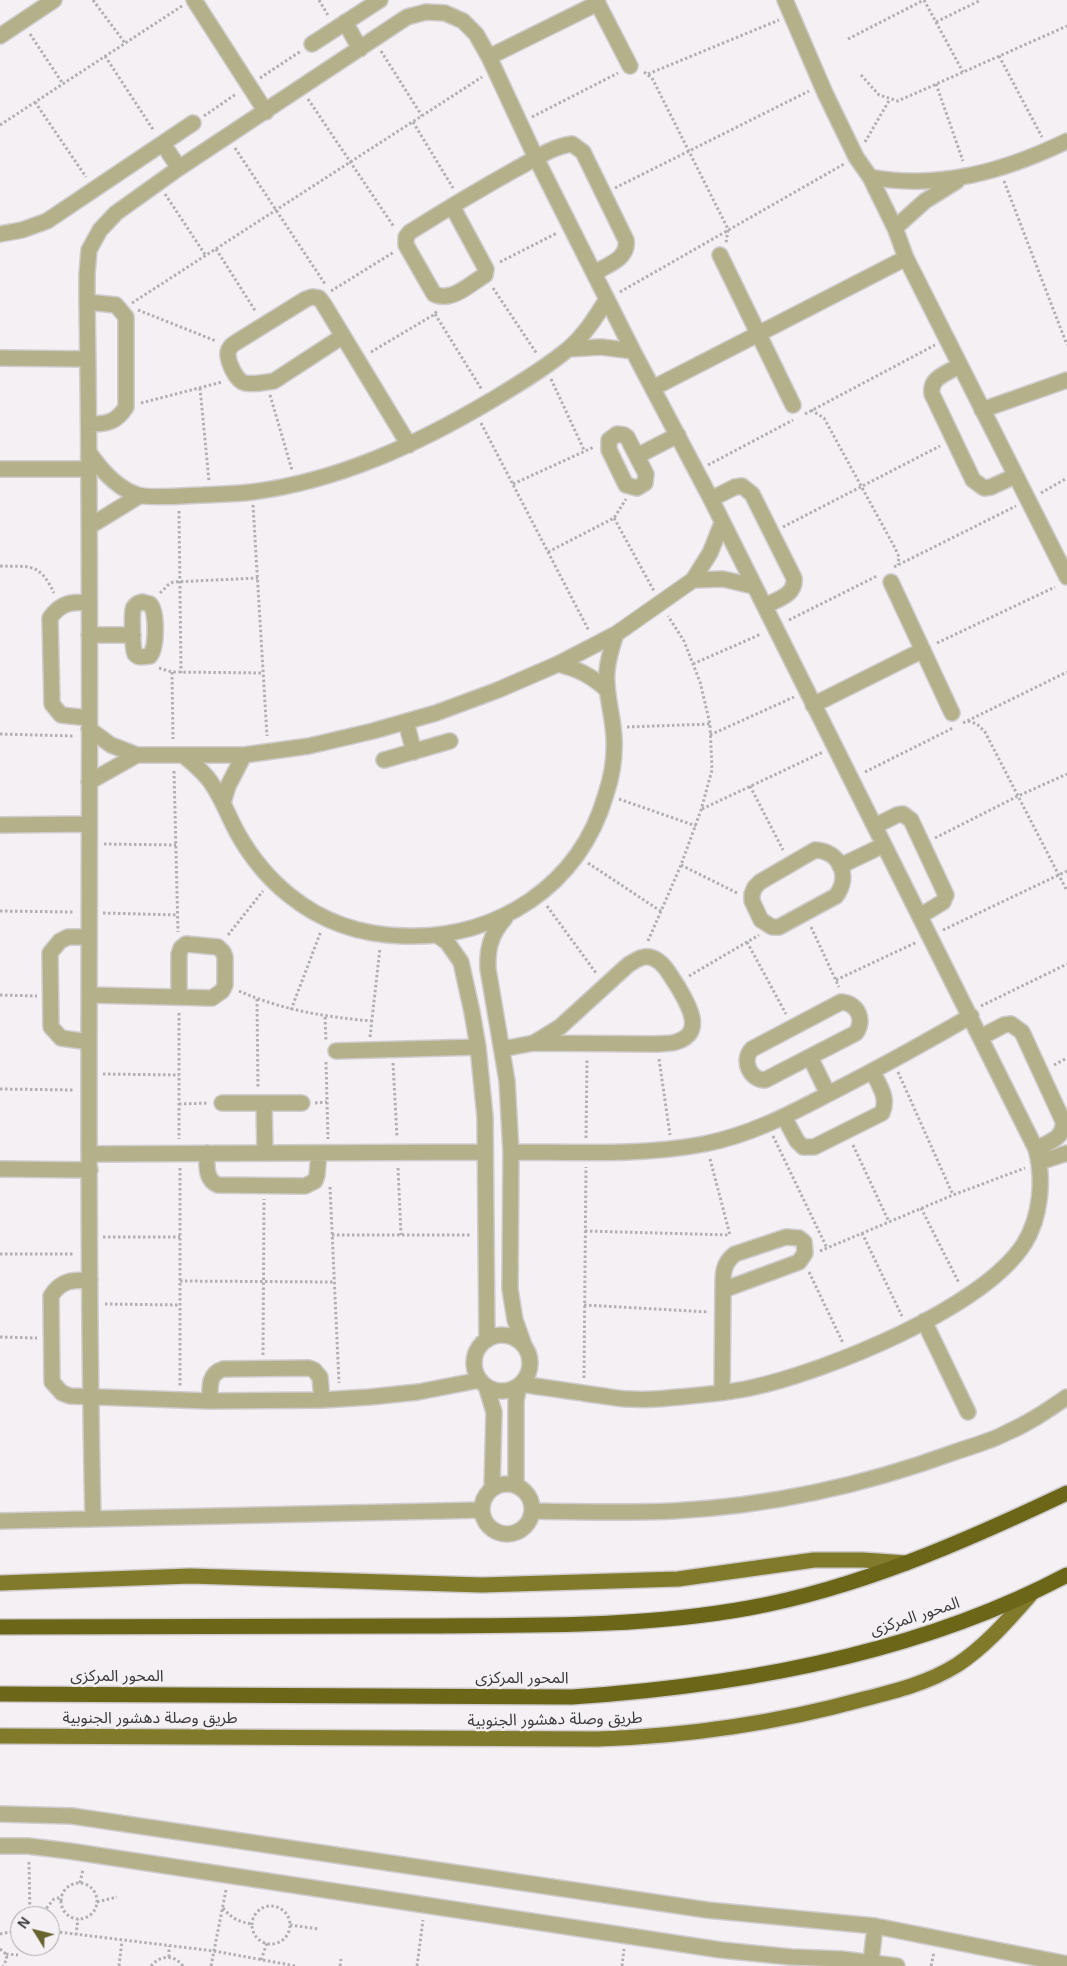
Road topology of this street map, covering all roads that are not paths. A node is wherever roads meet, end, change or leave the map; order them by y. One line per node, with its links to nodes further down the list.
1 (54, 0): 7 (street)
2 (380, 0): 6 (street)
3 (785, 0): 18 (street)
4 (597, 1): 10 (street); 11 (street)
5 (188, 3): 12 (street)
6 (345, 22): 8 (street); 9 (street)
7 (0, 36)
8 (312, 44)
9 (360, 49): 10 (street); 12 (street)
10 (492, 63): 16 (street)
11 (630, 66)
12 (266, 112): 17 (street)
13 (194, 123): 15 (street)
14 (1067, 141): 19 (street)
15 (163, 144): 17 (street); 22 (street)
16 (536, 158): 20 (street); 25 (street); 25 (street)
17 (179, 168): 27 (street)
18 (870, 177): 19 (street); 21 (street)
19 (965, 178): 21 (street)
20 (456, 203): 20 (street)
21 (894, 228): 24 (street)
22 (0, 234)
23 (720, 254): 28 (street)
24 (906, 258): 28 (street); 34 (street)
25 (594, 273): 26 (street)
26 (607, 299): 30 (street); 31 (street)
27 (87, 302): 33 (street); 39 (street)
28 (759, 333): 36 (street); 38 (street)
29 (343, 336): 29 (street); 41 (street)
30 (568, 349): 31 (street); 41 (street)
31 (633, 351): 36 (street)
32 (0, 358): 33 (street)
33 (88, 359): 39 (street)
34 (959, 366): 37 (street); 45 (street)
35 (1067, 380): 37 (street)
36 (653, 388): 40 (street)
37 (982, 410): 45 (street)
38 (798, 413)
39 (89, 424): 43 (street)
40 (678, 435): 42 (street); 47 (street)
41 (409, 445): 46 (street)
42 (637, 456): 42 (street)
43 (89, 462): 44 (street); 46 (street); 49 (street)
44 (0, 469)
45 (1015, 476): 51 (street)
46 (140, 496): 49 (street)
47 (711, 500): 48 (street); 55 (street)
48 (722, 523): 50 (street); 53 (street)
49 (90, 526): 54 (street)
50 (693, 580): 53 (street); 56 (street)
51 (1062, 581)
52 (891, 582): 59 (street)
53 (753, 586): 55 (street)
54 (89, 602): 57 (street); 65 (street)
55 (765, 606): 62 (street)
56 (616, 634): 60 (street); 61 (street)
57 (89, 635): 58 (street); 65 (street)
58 (133, 635): 58 (street)
59 (923, 650): 62 (street); 63 (street)
60 (558, 664): 61 (street); 64 (street)
61 (607, 690): 79 (street)
62 (813, 705): 76 (street)
63 (952, 713)
64 (406, 722): 67 (street); 70 (street)
65 (89, 728): 68 (street); 72 (street)
66 (450, 741): 67 (street)
67 (414, 752): 71 (street)
68 (137, 755): 69 (street); 72 (street)
69 (179, 755): 70 (street); 73 (street)
70 (244, 755): 73 (street)
71 (384, 760)
72 (89, 782): 74 (street)
73 (222, 803): 81 (street)
74 (89, 824): 75 (street); 82 (street)
75 (0, 825)
76 (875, 826): 77 (street); 80 (street)
77 (884, 845): 78 (street); 80 (street)
78 (840, 866): 78 (street)
79 (507, 915): 81 (street); 90 (street)
80 (920, 916): 85 (street)
81 (437, 935): 89 (street)
82 (89, 937): 83 (street); 87 (street)
83 (89, 996): 84 (street); 87 (street)
84 (179, 997): 84 (street)
85 (970, 1014): 86 (street); 93 (street)
86 (981, 1037): 106 (street); 106 (street)
87 (89, 1042): 105 (street)
88 (534, 1043): 88 (street); 90 (street)
89 (478, 1047): 91 (street); 99 (street)
90 (502, 1049): 100 (street)
91 (330, 1051)
92 (810, 1057): 92 (street); 94 (street)
93 (872, 1071): 94 (street); 98 (street)
94 (828, 1094): 98 (street)
95 (222, 1102): 96 (street)
96 (261, 1103): 97 (street); 102 (street)
97 (302, 1103)
98 (784, 1118): 100 (street)
99 (484, 1152): 103 (street); 112 (street)
100 (511, 1152): 113 (street)
101 (206, 1153): 102 (street); 103 (street); 105 (street)
102 (265, 1153): 103 (street)
103 (323, 1153)
104 (1067, 1153): 106 (street)
105 (90, 1154): 108 (street)
106 (1038, 1156): 111 (street)
107 (0, 1169): 108 (street)
108 (90, 1170): 109 (street)
109 (90, 1280): 117 (street); 117 (street)
110 (723, 1290): 110 (street); 116 (street)
111 (924, 1322): 116 (street); 121 (street)
112 (486, 1340): 113 (street); 114 (street)
113 (524, 1345): 115 (street)
114 (483, 1383): 115 (street); 120 (street); 123 (street)
115 (520, 1385): 116 (street); 122 (street)
116 (722, 1392)
117 (90, 1397): 119 (street); 127 (street)
118 (1067, 1397): 126 (street)
119 (210, 1400): 120 (street); 120 (street)
120 (322, 1400)
121 (968, 1412)
122 (516, 1485): 123 (street); 126 (street)
123 (492, 1488): 125 (street)
124 (1067, 1493): 129 (highway)
125 (482, 1510): 126 (street); 127 (street)
126 (532, 1511)
127 (93, 1519): 128 (street)
128 (0, 1521)
129 (906, 1563): 131 (main road); 133 (highway)
130 (1067, 1575): 132 (highway, طريق وصلة دهشور الجنوبية)
131 (0, 1583)
132 (1031, 1594): 134 (highway, المحور المركزى); 135 (main road, طريق وصلة دهشور الجنوبية)
133 (0, 1627)
134 (0, 1694)
135 (0, 1736)
136 (0, 1814): 138 (street)
137 (0, 1846): 139 (street)
138 (875, 1926): 139 (street); 140 (street)
139 (870, 1962): 141 (street)
140 (1067, 1964)
141 (897, 1966)

